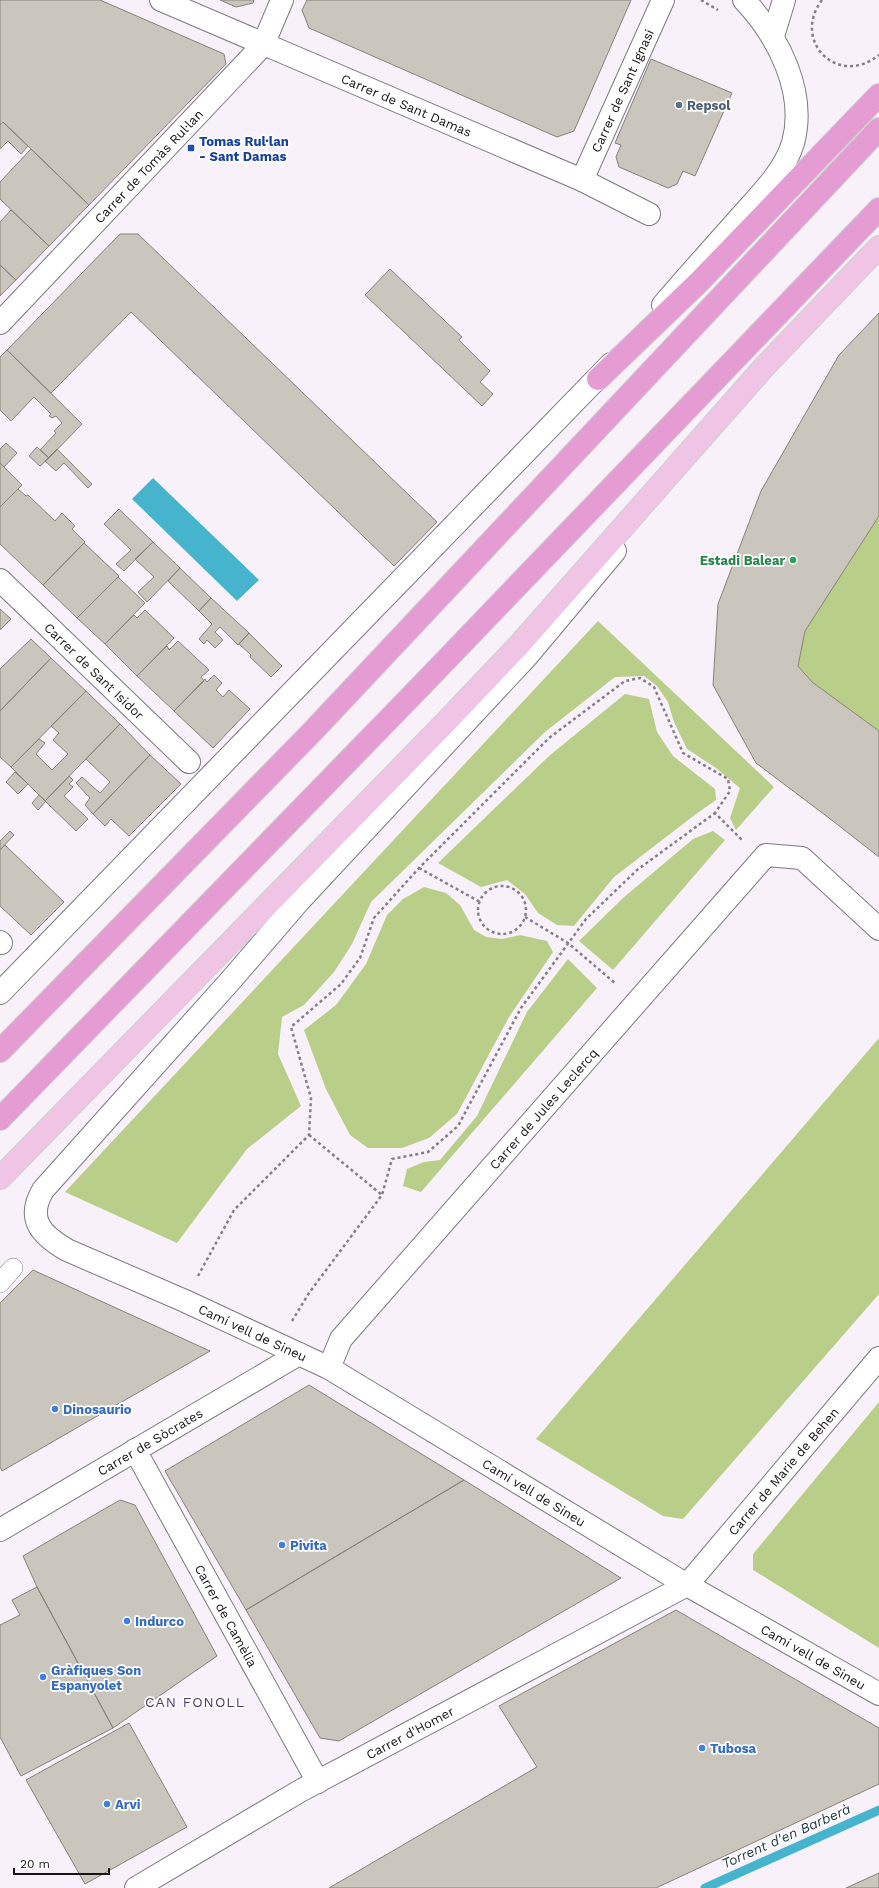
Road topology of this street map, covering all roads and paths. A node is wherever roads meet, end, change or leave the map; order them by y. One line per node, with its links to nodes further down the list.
1 (161, 0): 8 (street, Carrer de Sant Damas)
2 (282, 0): 8 (street, Carrer de Tomàs Rul·lan)
3 (663, 0): 12 (street, Carrer de Sant Ignasi)
4 (744, 0): 7 (street)
5 (784, 0): 7 (street)
6 (822, 0): 9 (path)
7 (773, 36): 17 (street)
8 (264, 45): 12 (street, Carrer de Sant Damas); 16 (street, Carrer de Tomàs Rul·lan)
9 (879, 55)
10 (879, 95): 17 (highway)
11 (879, 129): 30 (highway)
12 (582, 180): 14 (street, Carrer de Sant Damas)
13 (879, 209): 31 (highway)
14 (649, 214)
15 (879, 247): 18 (main road)
16 (0, 323)
17 (598, 379): 28 (street)
18 (718, 419): 33 (main road); 37 (street, Camí vell de Sineu)
19 (0, 580): 20 (street, Carrer de Sant Isidor)
20 (189, 762)
21 (715, 813): 22 (path); 23 (path); 27 (path)
22 (766, 855): 26 (street); 29 (street, Carrer de Jules Leclercq)
23 (419, 868): 24 (path); 32 (path)
24 (480, 902): 25 (path); 25 (path)
25 (525, 917): 27 (path)
26 (879, 929)
27 (568, 943): 29 (path); 34 (path)
28 (0, 993)
29 (637, 1003): 41 (street, Carrer de Jules Leclercq)
30 (0, 1051)
31 (0, 1118)
32 (309, 1135): 34 (path); 37 (path)
33 (0, 1178)
34 (382, 1195): 38 (path)
35 (13, 1268): 36 (lane)
36 (0, 1283)
37 (185, 1301): 38 (street, Camí vell de Sineu)
38 (278, 1344): 39 (street, Camí vell de Sineu)
39 (299, 1354): 41 (street, Camí vell de Sineu); 42 (street, Carrer de Sòcrates)
40 (879, 1358): 44 (street, Carrer de Marie de Behen)
41 (328, 1368): 44 (street, Camí vell de Sineu)
42 (135, 1450): 43 (street, Carrer de Sòcrates); 46 (street, Carrer de Camèlia)
43 (0, 1530)
44 (687, 1585): 45 (street, Camí vell de Sineu); 46 (street, Carrer d'Homer)
45 (879, 1694)
46 (318, 1782): 47 (street, Carrer d'Homer)
47 (136, 1888)

